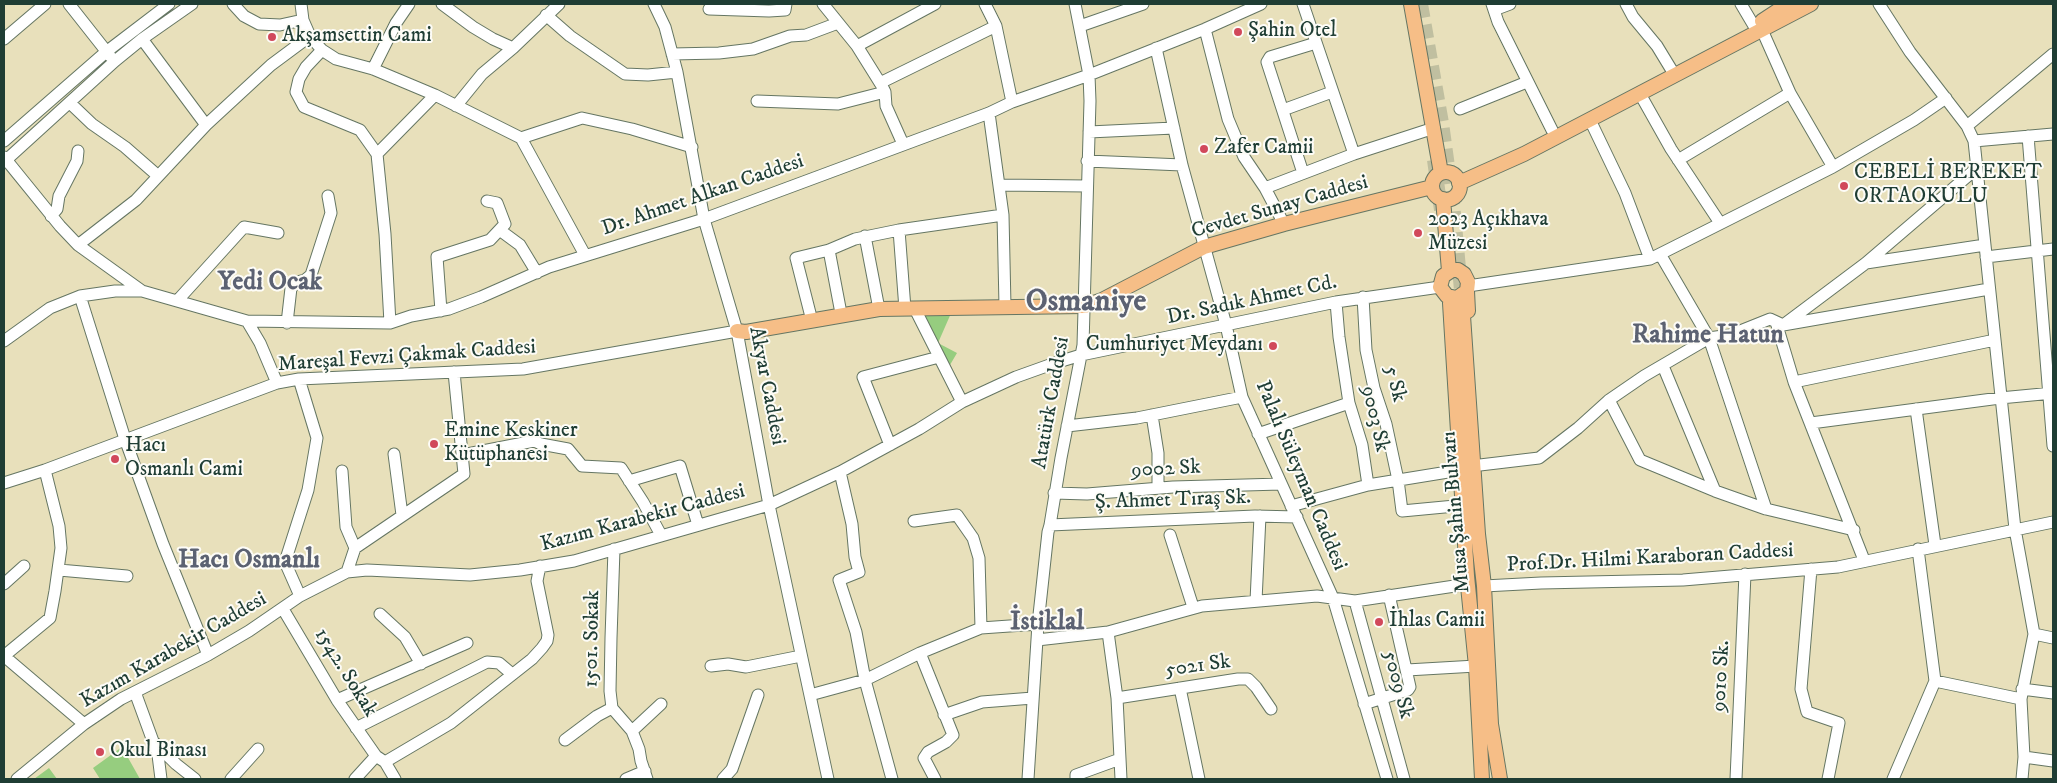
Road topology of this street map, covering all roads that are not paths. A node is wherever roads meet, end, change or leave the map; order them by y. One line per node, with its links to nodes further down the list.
1 (45, 4): 37 (street)
2 (69, 4): 44 (street)
3 (169, 4): 44 (street)
4 (192, 4): 38 (street)
5 (233, 4): 30 (street)
6 (301, 4): 30 (street)
7 (409, 4): 48 (street)
8 (442, 4): 41 (street)
9 (559, 4): 29 (street)
10 (654, 4): 45 (street, Akyar Caddesi)
11 (786, 4): 28 (street)
12 (823, 4): 31 (street)
13 (935, 4): 40 (street)
14 (985, 4): 32 (street)
15 (1075, 4): 33 (street, Atatürk Caddesi)
16 (1144, 4): 33 (street)
17 (1261, 4): 35 (street, Dr. Ahmet Alkan Caddesi)
18 (1303, 4): 39 (street)
19 (1411, 4): 70 (main road)
20 (1419, 4): 91 (main road)
21 (1510, 4): 27 (street)
22 (1626, 4): 50 (street)
23 (1741, 4): 34 (street)
24 (1788, 4): 34 (main road)
25 (1810, 4): 34 (main road)
26 (1879, 4): 58 (street)
27 (1493, 7): 52 (street)
28 (709, 9)
29 (546, 15): 41 (street); 49 (street)
30 (303, 20): 36 (street)
31 (838, 23): 40 (street); 45 (street)
32 (996, 26): 53 (street); 60 (street)
33 (1080, 26): 51 (street, Atatürk Caddesi)
34 (1758, 28): 50 (main road); 55 (street)
35 (1205, 29): 42 (street, Dr. Ahmet Alkan Caddesi); 95 (street)
36 (310, 36): 43 (street); 67 (street)
37 (4, 38)
38 (142, 40): 47 (street); 67 (street)
39 (1316, 43): 54 (street); 64 (street)
40 (857, 46): 53 (street)
41 (513, 48): 62 (street)
42 (1156, 48): 51 (street, Dr. Ahmet Alkan Caddesi); 69 (street, Palalı Süleyman Caddesi)
43 (322, 50): 48 (street); 81 (street)
44 (106, 52): 47 (street); 76 (street)
45 (672, 54): 49 (street, Akyar Caddesi)
46 (2053, 54): 68 (street)
47 (115, 62): 61 (street)
48 (373, 69): 57 (street)
49 (677, 72): 79 (street, Akyar Caddesi)
50 (1675, 72): 56 (main road); 71 (main road)
51 (1090, 75): 60 (street, Dr. Ahmet Alkan Caddesi); 72 (street, Atatürk Caddesi)
52 (1527, 82): 63 (street); 71 (street)
53 (883, 88): 59 (street); 78 (street)
54 (1332, 92): 64 (street); 82 (street)
55 (1790, 92): 84 (street); 87 (street)
56 (1640, 94): 66 (main road); 84 (street)
57 (435, 95): 62 (street); 81 (street)
58 (1946, 98): 68 (street); 87 (street)
59 (757, 101)
60 (1012, 102): 65 (street, Dr. Ahmet Alkan Caddesi)
61 (70, 103): 83 (street); 90 (street)
62 (456, 106): 75 (street)
63 (1460, 109)
64 (1283, 110): 89 (street)
65 (988, 112): 78 (street, Dr. Ahmet Alkan Caddesi); 92 (street)
66 (1590, 120): 91 (main road); 115 (street)
67 (206, 125): 90 (street)
68 (1967, 126): 77 (street)
69 (1174, 128): 72 (street); 86 (street, Palalı Süleyman Caddesi)
70 (1434, 128): 82 (street); 91 (main road)
71 (1552, 130): 91 (main road)
72 (1089, 132): 85 (street, Atatürk Caddesi)
73 (2053, 134): 74 (street)
74 (2028, 136): 77 (street); 113 (street)
75 (521, 138): 79 (street); 114 (street)
76 (4, 141)
77 (1974, 141): 88 (street)
78 (903, 144): 101 (street, Dr. Ahmet Alkan Caddesi)
79 (692, 147): 101 (street, Akyar Caddesi)
80 (78, 151): 100 (street)
81 (377, 154): 137 (street)
82 (1354, 154): 89 (street)
83 (5, 160): 100 (street)
84 (1678, 160): 102 (street)
85 (1087, 161): 86 (street); 93 (street, Atatürk Caddesi)
86 (1182, 165): 110 (street, Palalı Süleyman Caddesi)
87 (1833, 167): 102 (street)
88 (1977, 168): 109 (street); 117 (street)
89 (1302, 173): 95 (street)
90 (157, 175): 108 (street)
91 (1450, 176): 94 (main road); 97 (main road)
92 (999, 185): 93 (street); 99 (street)
93 (1087, 186): 129 (street, Atatürk Caddesi)
94 (1432, 187): 97 (main road); 103 (main road, Cevdet Sunay Caddesi)
95 (1265, 188): 103 (street)
96 (328, 196): 136 (street)
97 (1446, 199): 118 (main road)
98 (487, 201): 105 (street)
99 (1003, 215): 104 (street); 128 (street)
100 (51, 216): 108 (street)
101 (704, 219): 114 (street, Dr. Ahmet Alkan Caddesi); 140 (street, Akyar Caddesi)
102 (1720, 223): 115 (street)
103 (1284, 224): 110 (main road, Cevdet Sunay Caddesi)
104 (899, 230): 107 (street); 132 (street)
105 (501, 231): 119 (street); 133 (street)
106 (278, 233): 126 (street)
107 (865, 236): 112 (street); 131 (street)
108 (78, 245): 122 (street)
109 (1985, 245): 116 (street); 117 (street)
110 (1204, 247): 129 (main road, Cevdet Sunay Caddesi); 139 (street, Palalı Süleyman Caddesi)
111 (2053, 248): 113 (street)
112 (829, 250): 130 (street); 134 (street)
113 (2037, 251): 116 (street); 151 (street)
114 (585, 255): 119 (street, Dr. Ahmet Alkan Caddesi)
115 (1655, 256): 123 (street); 141 (street)
116 (1986, 257): 121 (street)
117 (1866, 263): 138 (street)
118 (1452, 270): 120 (main road); 123 (main road)
119 (537, 273): 133 (street, Dr. Ahmet Alkan Caddesi)
120 (1440, 287): 123 (main road); 125 (street, Dr. Sadık Ahmet Cd.); 170 (main road)
121 (1989, 289): 138 (street); 142 (street)
122 (142, 291): 124 (street); 126 (street, Dr. Ahmet Alkan Caddesi)
123 (1462, 295): 167 (main road); 207 (main road, Musa Şahin Bulvarı); 208 (main road, Musa Şahin Bulvarı)
124 (80, 296): 143 (street); 162 (street)
125 (1363, 297): 127 (street, Dr. Sadık Ahmet Cd.); 172 (street, 5 Sk)
126 (177, 302): 135 (street, Dr. Ahmet Alkan Caddesi)
127 (1336, 302): 139 (street, Dr. Sadık Ahmet Cd.); 156 (street, 9003 Sk)
128 (1005, 306): 129 (main road, Cevdet Sunay Caddesi); 132 (main road, Cevdet Sunay Caddesi)
129 (1085, 306): 144 (street, Atatürk Caddesi)
130 (840, 308): 131 (main road); 134 (main road)
131 (879, 309): 132 (main road, Cevdet Sunay Caddesi); 140 (main road)
132 (910, 309): 145 (street)
133 (441, 311): 137 (street, Dr. Ahmet Alkan Caddesi)
134 (810, 313): 140 (main road)
135 (247, 321): 136 (street, Dr. Ahmet Alkan Caddesi); 150 (street)
136 (287, 323): 137 (street, Dr. Ahmet Alkan Caddesi)
137 (390, 323)
138 (1779, 323): 141 (street); 149 (street)
139 (1226, 325): 144 (street, Dr. Sadık Ahmet Cd.); 152 (street, Palalı Süleyman Caddesi)
140 (737, 331): 147 (street, Mareşal Fevzi Çakmak Caddesi); 180 (street, Akyar Caddesi)
141 (1709, 338): 146 (street); 183 (street)
142 (1995, 340): 149 (street); 153 (street)
143 (4, 341)
144 (1081, 355): 155 (street, Dr. Sadık Ahmet Cd.); 160 (street, Atatürk Caddesi)
145 (939, 357): 155 (street); 163 (street)
146 (1663, 366): 154 (street); 178 (street)
147 (454, 372): 148 (street, Mareşal Fevzi Çakmak Caddesi); 166 (street)
148 (299, 380): 150 (street, Mareşal Fevzi Çakmak Caddesi); 211 (street)
149 (1794, 382): 159 (street)
150 (278, 383): 162 (street, Mareşal Fevzi Çakmak Caddesi)
151 (2051, 394): 153 (street); 164 (street)
152 (1242, 397): 158 (street); 161 (street, Palalı Süleyman Caddesi)
153 (2000, 398): 157 (street); 192 (street)
154 (1609, 400): 167 (street); 178 (street)
155 (962, 402): 163 (street, Dr. Sadık Ahmet Cd.)
156 (1350, 403): 161 (street); 176 (street, 9003 Sk)
157 (1916, 409): 159 (street); 195 (street)
158 (1152, 415): 160 (street); 177 (street)
159 (1811, 423): 191 (street)
160 (1067, 426): 179 (street, Atatürk Caddesi)
161 (1258, 434): 175 (street, Palalı Süleyman Caddesi)
162 (125, 439): 168 (street, Mareşal Fevzi Çakmak Caddesi); 226 (street)
163 (890, 444): 171 (street, Kazım Karabekir Caddesi)
164 (2053, 446)
165 (394, 454): 184 (street)
166 (462, 455): 173 (street); 184 (street)
167 (1480, 465): 208 (main road)
168 (45, 470): 174 (street, Mareşal Fevzi Çakmak Caddesi); 203 (street)
169 (342, 470): 196 (street)
170 (1454, 471): 172 (street); 182 (main road)
171 (840, 472): 180 (street, Kazım Karabekir Caddesi); 234 (street)
172 (1398, 480): 176 (street); 182 (street, 5 Sk)
173 (629, 481): 189 (street); 193 (street)
174 (4, 483)
175 (1281, 484): 177 (street, 9002 Sk); 181 (street, Palalı Süleyman Caddesi)
176 (1368, 485): 181 (street)
177 (1158, 488): 179 (street, 9002 Sk)
178 (1715, 490): 183 (street)
179 (1054, 493): 190 (street, Atatürk Caddesi)
180 (769, 505): 189 (street, Kazım Karabekir Caddesi); 228 (street, Akyar Caddesi)
181 (1292, 506): 186 (street, Palalı Süleyman Caddesi)
182 (1455, 506): 207 (main road)
183 (1766, 509): 191 (street)
184 (402, 515): 196 (street)
185 (1260, 516): 186 (street, Ş. Ahmet Tıraş Sk.); 190 (street, Ş. Ahmet Tıraş Sk.); 214 (street)
186 (1297, 517): 212 (street, Palalı Süleyman Caddesi)
187 (914, 521): 219 (street)
188 (2053, 522): 192 (street, Prof.Dr. Hilmi Karaboran Caddesi)
189 (698, 525): 193 (street, Kazım Karabekir Caddesi)
190 (1050, 526): 218 (street, Atatürk Caddesi)
191 (1854, 530): 199 (street)
192 (2015, 530): 195 (street, Prof.Dr. Hilmi Karaboran Caddesi); 221 (street)
193 (661, 535): 197 (street, Kazım Karabekir Caddesi)
194 (1170, 535): 215 (street)
195 (1935, 546): 198 (street, Prof.Dr. Hilmi Karaboran Caddesi)
196 (355, 548): 204 (street)
197 (614, 549): 201 (street, Kazım Karabekir Caddesi); 248 (street, 1501. Sokak)
198 (1918, 549): 199 (street, Prof.Dr. Hilmi Karaboran Caddesi); 235 (street)
199 (1864, 560): 202 (street, Prof.Dr. Hilmi Karaboran Caddesi)
200 (24, 566): 209 (street)
201 (540, 566): 204 (street, Kazım Karabekir Caddesi); 233 (street)
202 (1811, 569): 205 (street, Prof.Dr. Hilmi Karaboran Caddesi); 282 (street)
203 (58, 570): 206 (street); 227 (street)
204 (347, 572): 211 (street, Kazım Karabekir Caddesi)
205 (1745, 574): 208 (street, Prof.Dr. Hilmi Karaboran Caddesi); 281 (street, 9010 Sk.)
206 (127, 576)
207 (1467, 580): 210 (street); 231 (main road, Musa Şahin Bulvarı)
208 (1483, 580): 280 (main road, Musa Şahin Bulvarı)
209 (4, 584)
210 (1390, 595): 213 (street); 232 (street)
211 (300, 596): 216 (street, Kazım Karabekir Caddesi)
212 (1332, 598): 213 (street); 214 (street); 247 (street, Palalı Süleyman Caddesi)
213 (1355, 600): 244 (street, 5009 Sk)
214 (1256, 601): 215 (street)
215 (1193, 607): 220 (street)
216 (283, 609): 226 (street, Kazım Karabekir Caddesi); 245 (street, 1542. Sokak)
217 (380, 614): 229 (street)
218 (1038, 624): 219 (street); 223 (street, Atatürk Caddesi)
219 (981, 628): 225 (street)
220 (1108, 632): 223 (street); 243 (street)
221 (2034, 634): 222 (street); 239 (street)
222 (2053, 638)
223 (1037, 640): 242 (street, Atatürk Caddesi)
224 (467, 644): 229 (street)
225 (920, 653): 234 (street); 250 (street)
226 (208, 655): 237 (street, Kazım Karabekir Caddesi)
227 (4, 656): 251 (street)
228 (800, 656): 230 (street); 241 (street, Akyar Caddesi)
229 (421, 664): 245 (street)
230 (711, 666)
231 (1476, 666): 232 (street); 279 (main road, Musa Şahin Bulvarı)
232 (1407, 670): 244 (street)
233 (512, 674): 252 (street); 258 (street)
234 (865, 680): 241 (street); 271 (street)
235 (1935, 681): 239 (street); 283 (street)
236 (1180, 688): 243 (street, 5021 Sk); 249 (street, 5021 Sk); 276 (street)
237 (135, 692): 251 (street, Kazım Karabekir Caddesi); 255 (street)
238 (2053, 693): 239 (street)
239 (2021, 694): 257 (street)
240 (758, 695): 269 (street)
241 (810, 695): 270 (street, Akyar Caddesi)
242 (1033, 698): 250 (street); 273 (street, Atatürk Caddesi)
243 (1117, 698): 259 (street)
244 (1380, 699): 247 (street); 278 (street, 5009 Sk)
245 (337, 700): 252 (street, 1542. Sokak)
246 (661, 704): 253 (street)
247 (1364, 704): 277 (street, Palalı Süleyman Caddesi)
248 (612, 708): 253 (street, 1501. Sokak); 254 (street)
249 (1271, 709)
250 (944, 715): 272 (street)
251 (84, 724): 262 (street, Kazım Karabekir Caddesi)
252 (356, 728): 258 (street, 1542. Sokak)
253 (632, 731): 261 (street, 1501. Sokak)
254 (565, 740)
255 (153, 741): 263 (street); 264 (street)
256 (258, 749): 265 (street)
257 (2024, 757): 260 (street); 284 (street)
258 (381, 759): 266 (street); 267 (street, 1542. Sokak)
259 (1120, 759): 274 (street); 275 (street)
260 (2053, 761)
261 (646, 775): 268 (street)
262 (17, 779)
263 (161, 779)
264 (194, 779)
265 (231, 779)
266 (355, 779)
267 (395, 779)
268 (626, 779)
269 (723, 779)
270 (828, 779)
271 (892, 779)
272 (935, 779)
273 (1028, 779)
274 (1076, 779)
275 (1121, 779)
276 (1199, 779)
277 (1387, 779)
278 (1404, 779)
279 (1482, 779)
280 (1500, 779)
281 (1736, 779)
282 (1828, 779)
283 (1893, 779)
284 (2022, 779)

